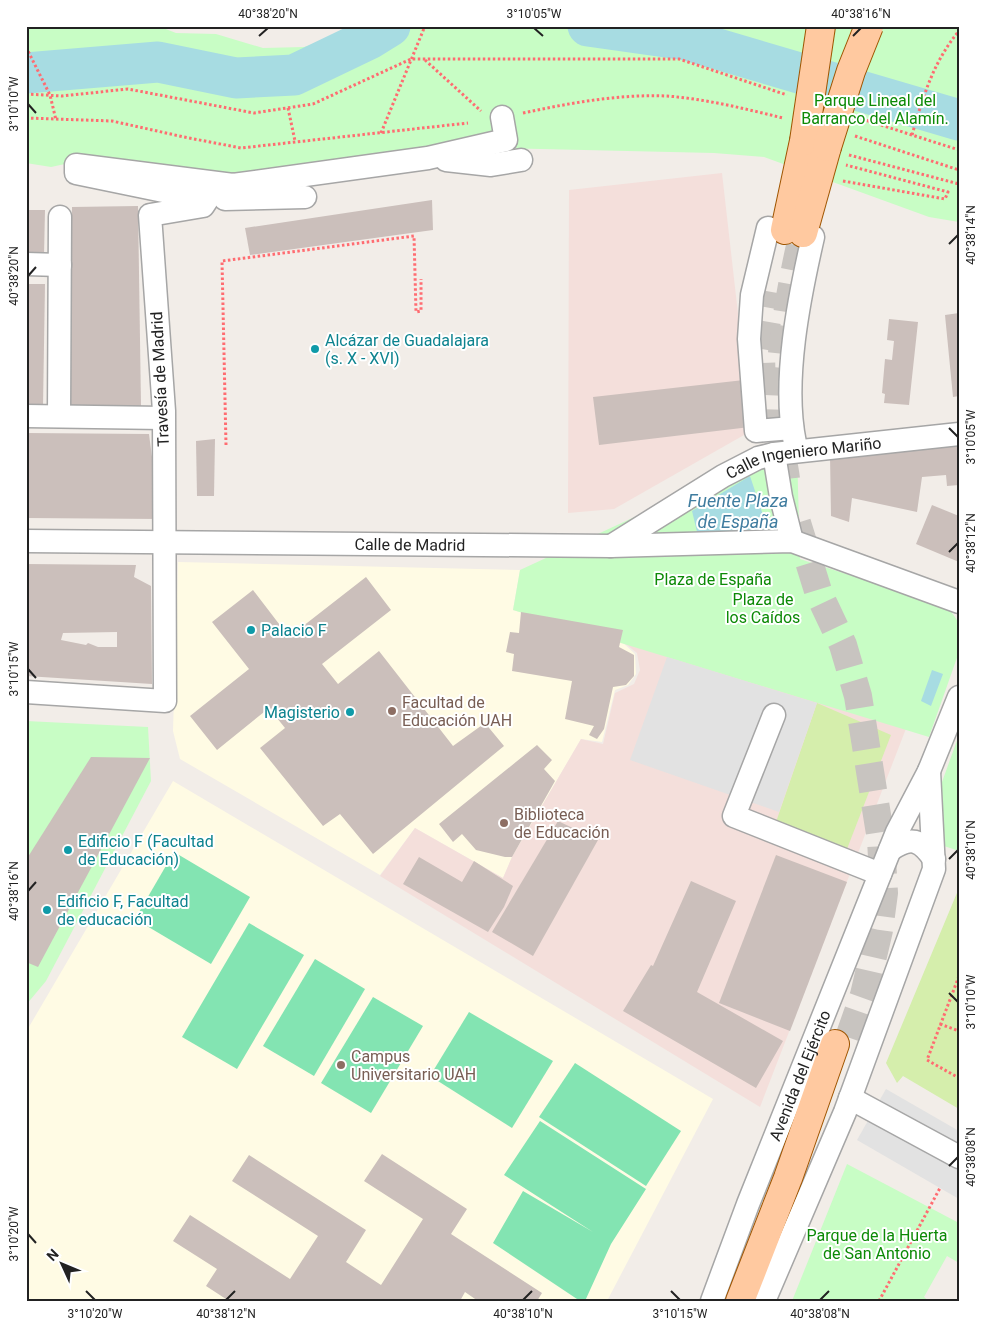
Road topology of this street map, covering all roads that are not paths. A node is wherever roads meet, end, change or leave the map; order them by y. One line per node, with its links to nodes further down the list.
1 (821, 26): 4 (main road, bridge)
2 (869, 26): 4 (main road, bridge)
3 (493, 115): 5 (street)
4 (829, 152): 10 (main road)
5 (428, 158): 6 (street); 8 (street)
6 (521, 160)
7 (305, 196): 8 (street)
8 (207, 200): 13 (street, Travesía de Madrid)
9 (60, 217): 12 (street)
10 (792, 232): 16 (street); 16 (street)
11 (26, 264): 12 (street)
12 (60, 264): 15 (street)
13 (164, 415): 15 (street); 22 (street, Travesía de Madrid)
14 (26, 416): 15 (street)
15 (59, 416)
16 (792, 428): 18 (street)
17 (959, 434): 18 (street, Calle Ingeniero Mariño)
18 (797, 452): 19 (street, Calle Ingeniero Mariño)
19 (766, 456): 21 (street); 23 (street, Calle Ingeniero Mariño)
20 (26, 541): 22 (street, Calle de Madrid)
21 (786, 541): 23 (street, Calle de Madrid); 24 (street)
22 (166, 542): 23 (street, Calle de Madrid); 25 (street, Travesía de Madrid)
23 (611, 546)
24 (959, 602)
25 (26, 692)
26 (959, 697): 28 (street, Avenida del Ejército)
27 (774, 715): 31 (street)
28 (929, 771): 29 (street, Avenida del Ejército); 30 (street, Avenida del Ejército)
29 (890, 850): 30 (street); 31 (street, Avenida del Ejército)
30 (934, 859): 33 (street, Avenida del Ejército)
31 (880, 874): 35 (street, Avenida del Ejército)
32 (840, 1045): 36 (main road, Avenida del Ejército)
33 (850, 1098): 34 (street); 37 (street, Avenida del Ejército)
34 (959, 1157)
35 (712, 1301)
36 (740, 1301)
37 (764, 1301)

